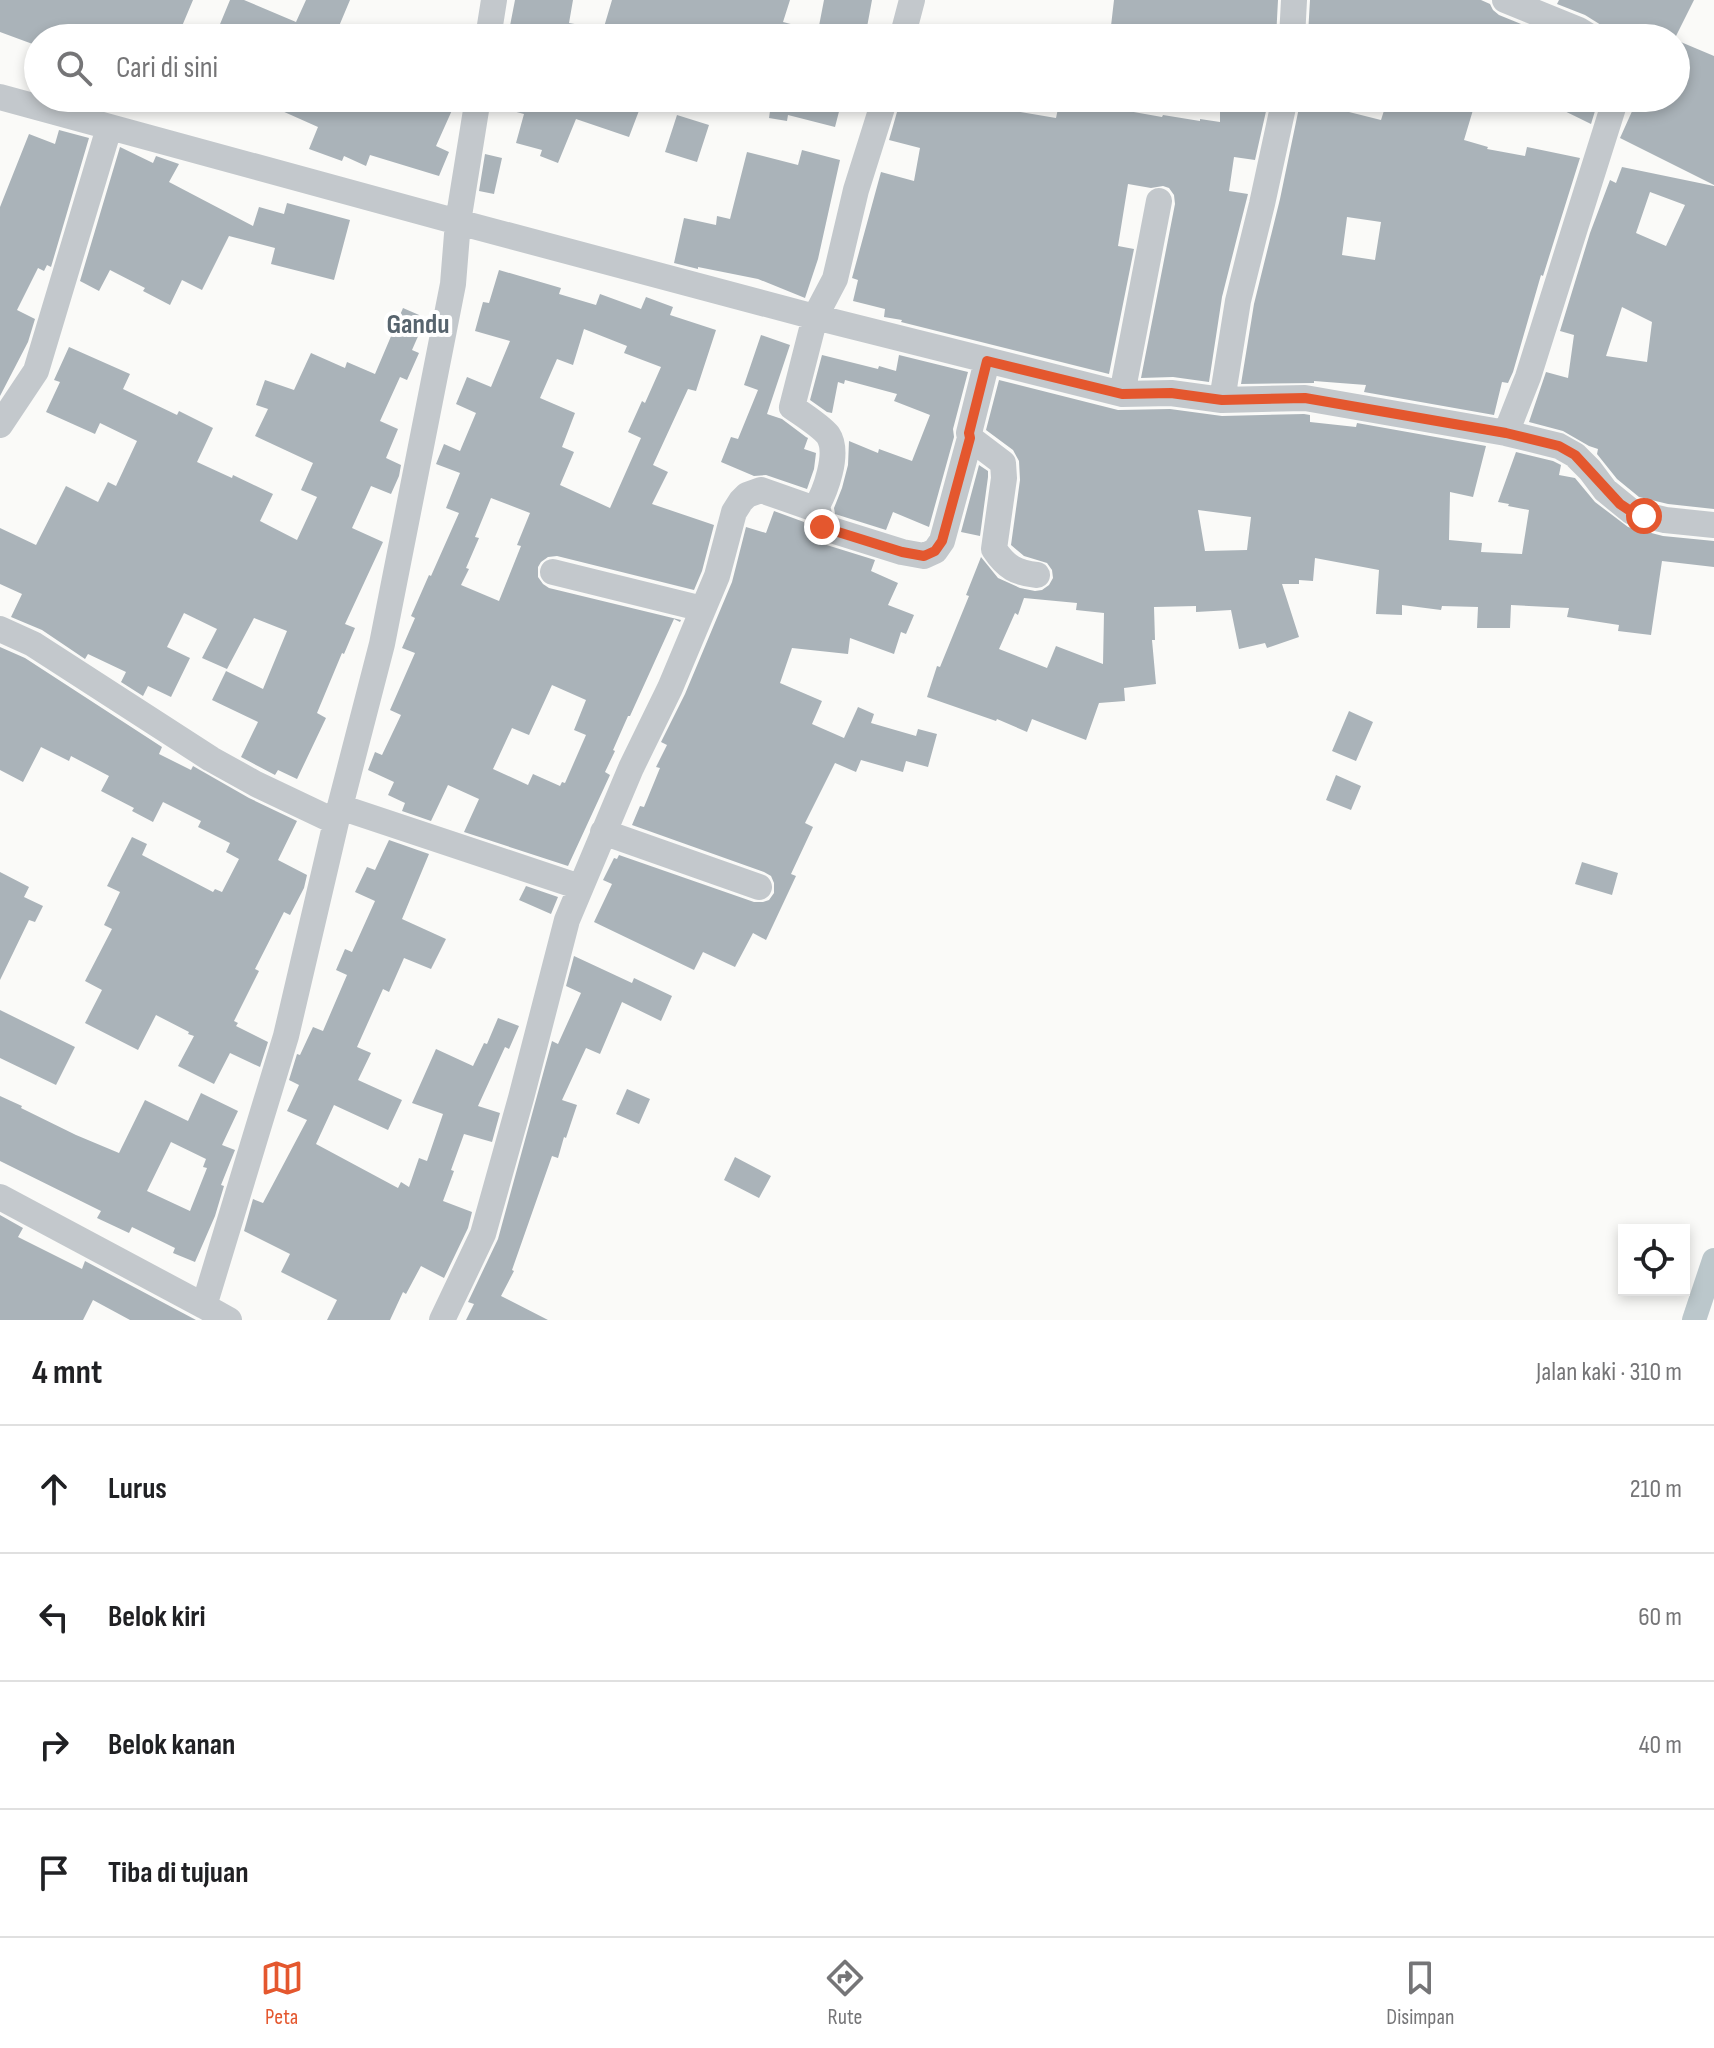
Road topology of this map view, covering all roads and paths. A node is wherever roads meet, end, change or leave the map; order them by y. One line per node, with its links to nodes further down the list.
1 (494, 0): 5 (street)
2 (912, 0): 6 (street)
3 (1294, 0): 7 (street)
4 (1505, 0): 8 (street)
5 (490, 24)
6 (906, 24)
7 (1293, 24)
8 (1564, 24)
9 (0, 97): 10 (street)
10 (24, 104)
11 (53, 112): 16 (street)
12 (476, 112): 18 (street)
13 (881, 112): 19 (street)
14 (1282, 112): 22 (street)
15 (1612, 112): 24 (street)
16 (109, 128): 18 (street); 23 (street)
17 (1159, 201): 21 (street)
18 (458, 222): 19 (street); 32 (street)
19 (815, 317): 20 (street); 26 (street)
20 (987, 361): 21 (street); 25 (street)
21 (1122, 394): 22 (street)
22 (1222, 400): 24 (street)
23 (0, 425)
24 (1506, 433): 27 (street)
25 (970, 438): 26 (street); 29 (street)
26 (817, 506): 30 (street)
27 (1714, 525)
28 (553, 572): 30 (street)
29 (1037, 575)
30 (703, 609): 33 (street)
31 (0, 629): 32 (street)
32 (338, 814): 34 (street); 37 (street)
33 (603, 832): 34 (street); 35 (street)
34 (580, 887): 39 (street)
35 (759, 887)
36 (0, 1197): 37 (street)
37 (204, 1306): 38 (street)
38 (229, 1320)
39 (442, 1320)

